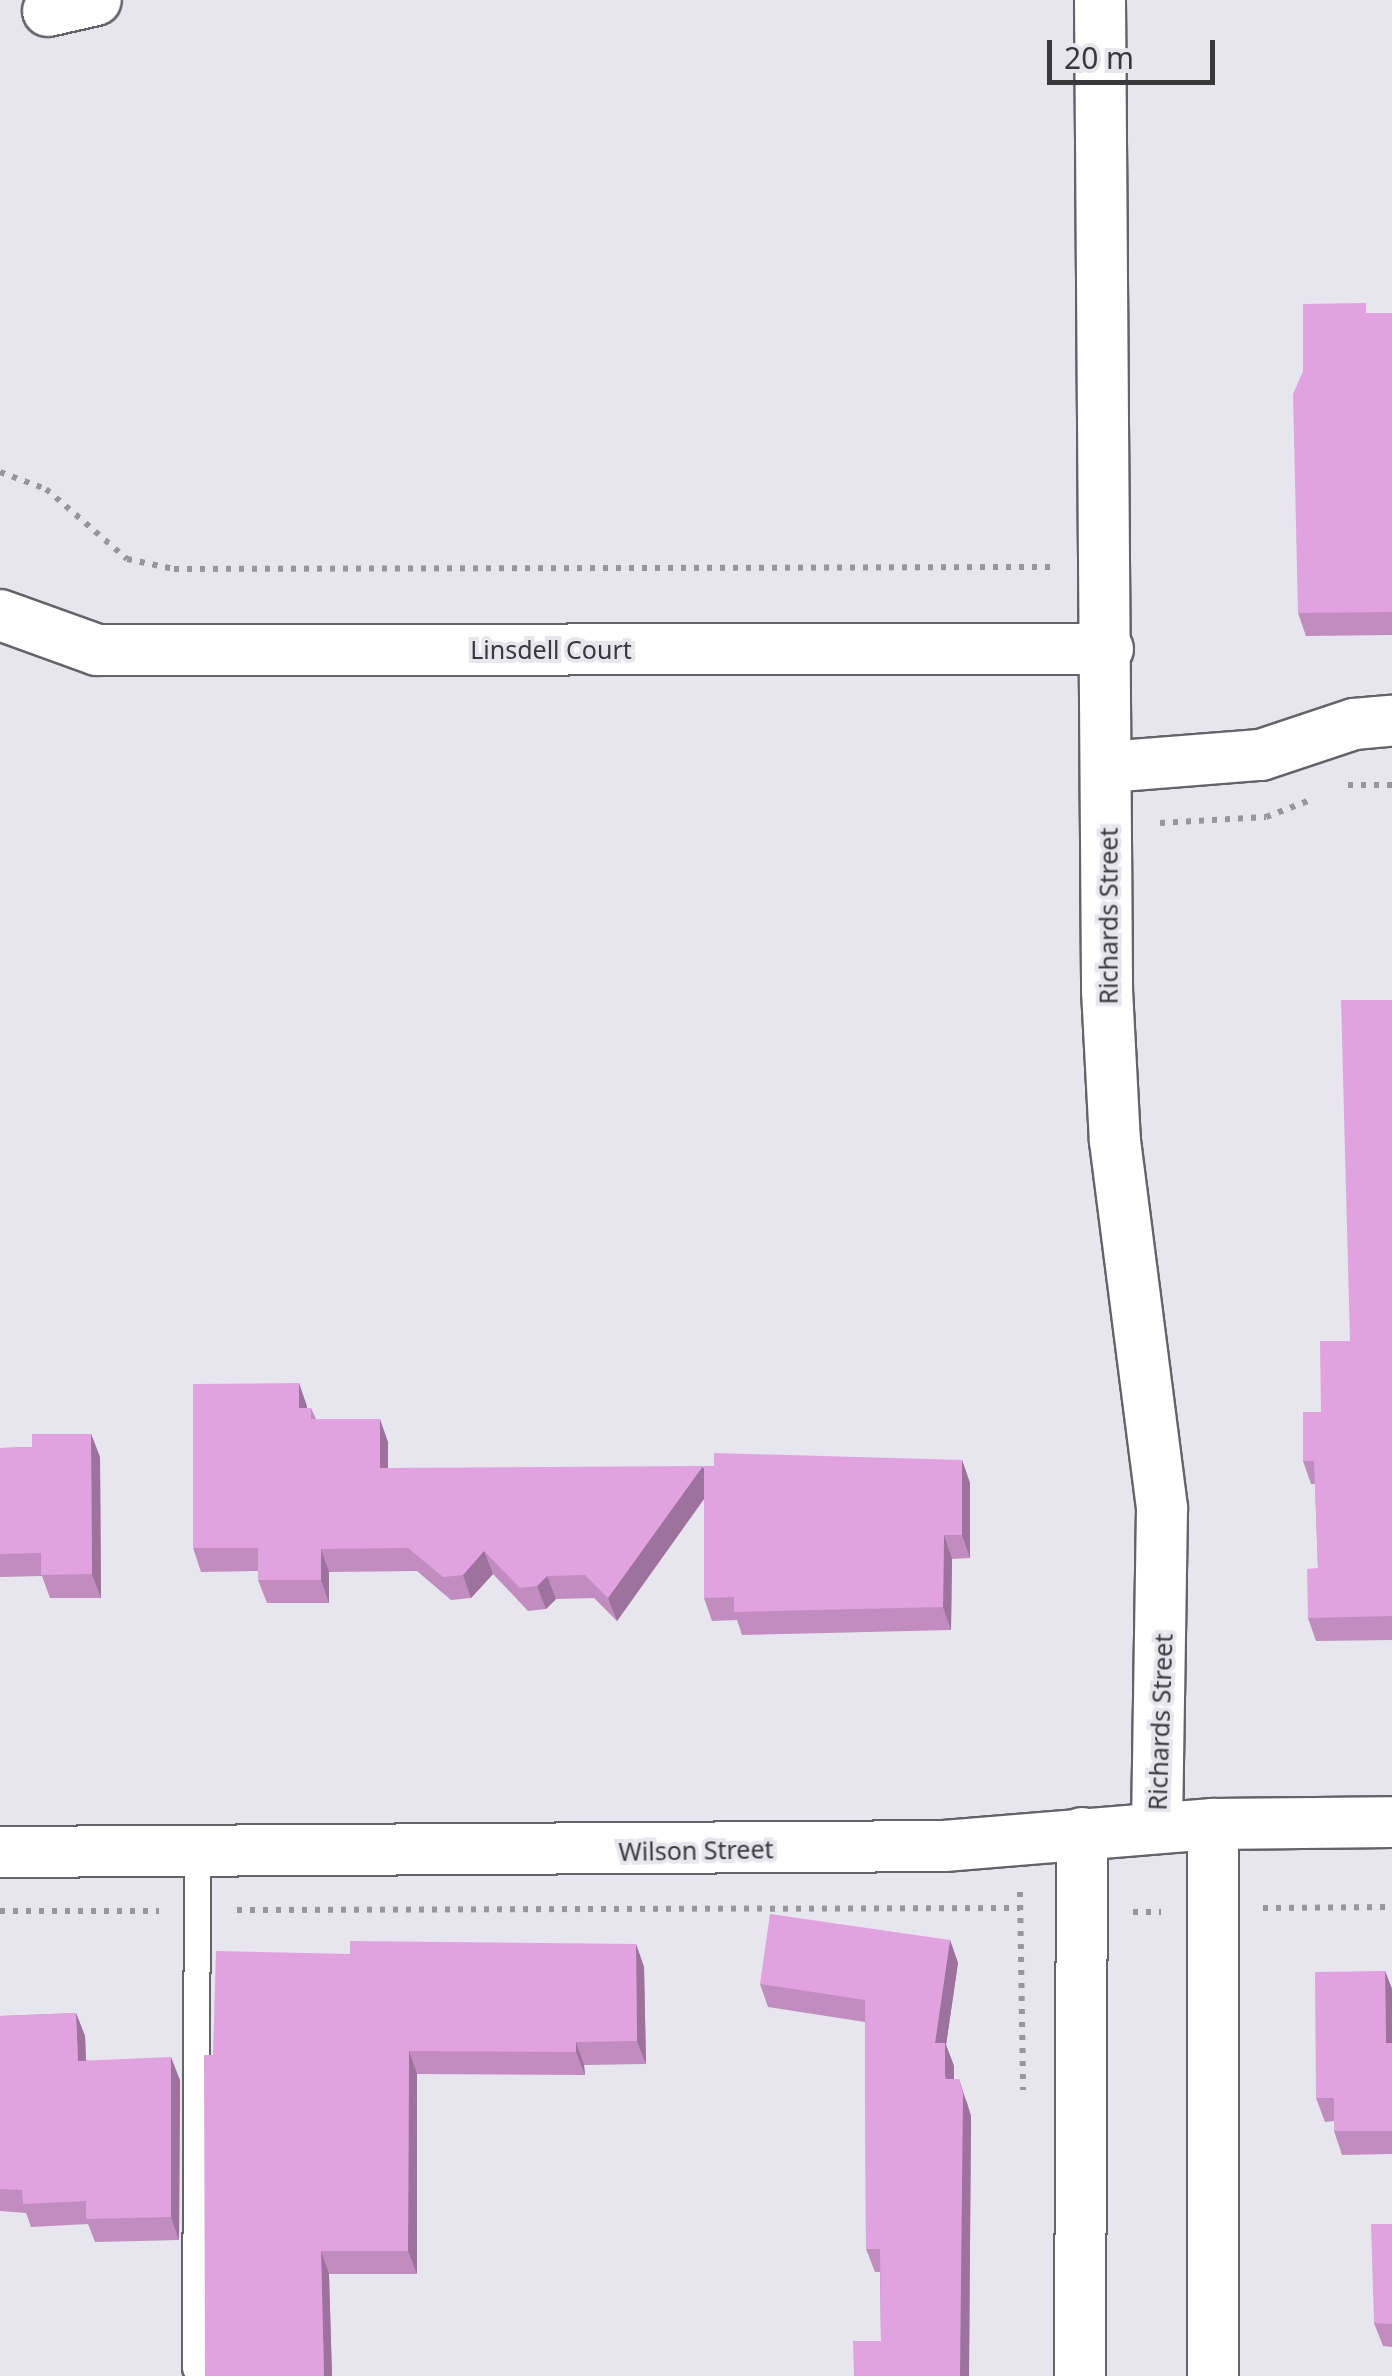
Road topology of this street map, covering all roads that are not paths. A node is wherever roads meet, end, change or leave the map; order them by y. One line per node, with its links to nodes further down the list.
1 (96, 0): 3 (street)
2 (1100, 0): 5 (street, Richards Street)
3 (48, 11)
4 (0, 616): 5 (street, Linsdell Court)
5 (1108, 649): 7 (street, Richards Street)
6 (1392, 721): 7 (street)
7 (1108, 767): 10 (street, Richards Street)
8 (1392, 1822): 9 (street, Wilson Street)
9 (1213, 1824): 10 (street, Wilson Street); 16 (street)
10 (1157, 1828): 11 (street, Wilson Street)
11 (1082, 1834): 13 (street, Wilson Street); 15 (street)
12 (0, 1852): 13 (street, Wilson Street)
13 (197, 1852): 14 (lane)
14 (194, 2368)
15 (1080, 2376)
16 (1213, 2376)

